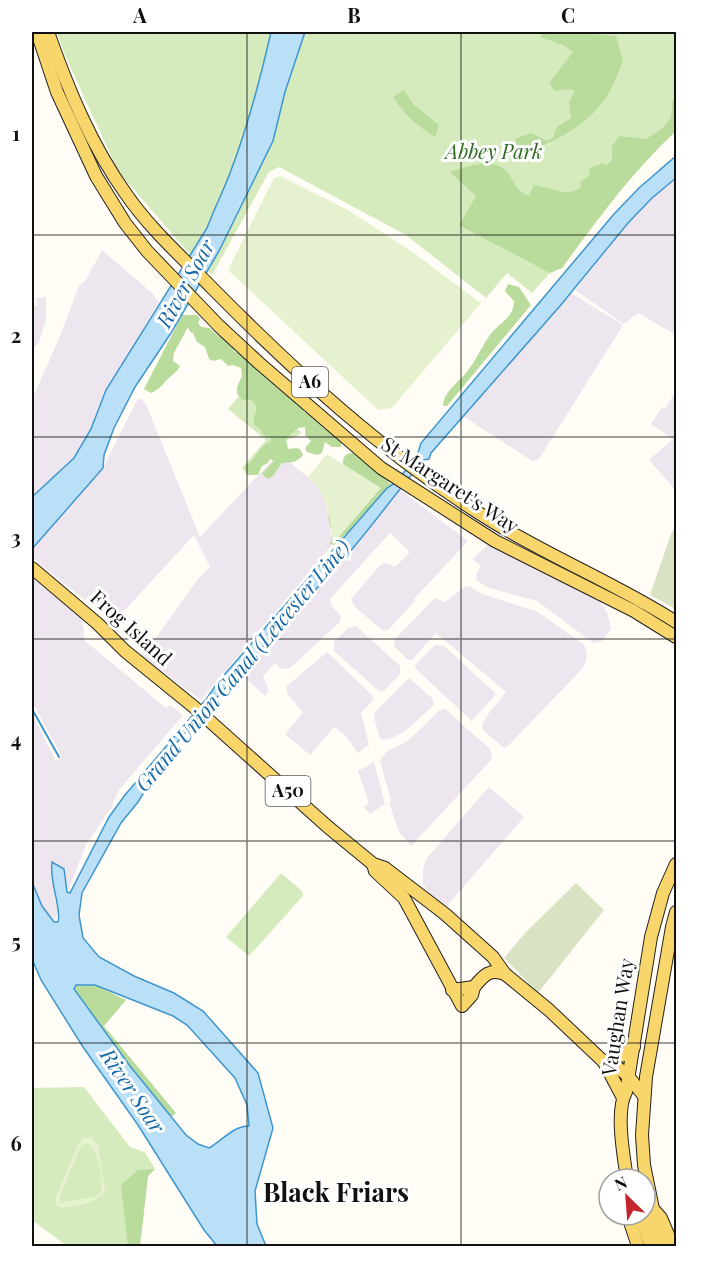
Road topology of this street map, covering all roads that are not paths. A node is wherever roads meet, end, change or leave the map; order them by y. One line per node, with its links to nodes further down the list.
1 (37, 32): 5 (main road, St Margaret's Way / A6)
2 (48, 32): 4 (main road, St Margaret's Way / A6)
3 (32, 568): 7 (main road, Frog Island / A50)
4 (676, 622)
5 (676, 638)
6 (676, 864): 15 (main road, Vaughan Way)
7 (392, 874): 8 (main road); 10 (main road, A50)
8 (403, 882): 9 (main road); 10 (main road)
9 (423, 897): 10 (main road); 12 (main road)
10 (406, 903): 14 (main road, A50)
11 (676, 912): 18 (main road, Vaughan Way)
12 (486, 955): 13 (main road); 14 (main road)
13 (502, 972): 14 (main road); 16 (main road)
14 (486, 973)
15 (634, 1047): 16 (main road); 17 (main road, Vaughan Way)
16 (604, 1062): 17 (main road); 19 (main road)
17 (628, 1076): 18 (main road); 19 (main road, Vaughan Way)
18 (644, 1096): 21 (main road, Vaughan Way)
19 (622, 1098): 20 (main road, Vaughan Way)
20 (626, 1167)
21 (645, 1167)
22 (657, 1214): 29 (main road)
23 (632, 1227): 26 (main road)
24 (644, 1227): 27 (main road)
25 (654, 1227): 28 (main road, Vaughan Way)
26 (638, 1246)
27 (651, 1246)
28 (662, 1246)
29 (673, 1246)

